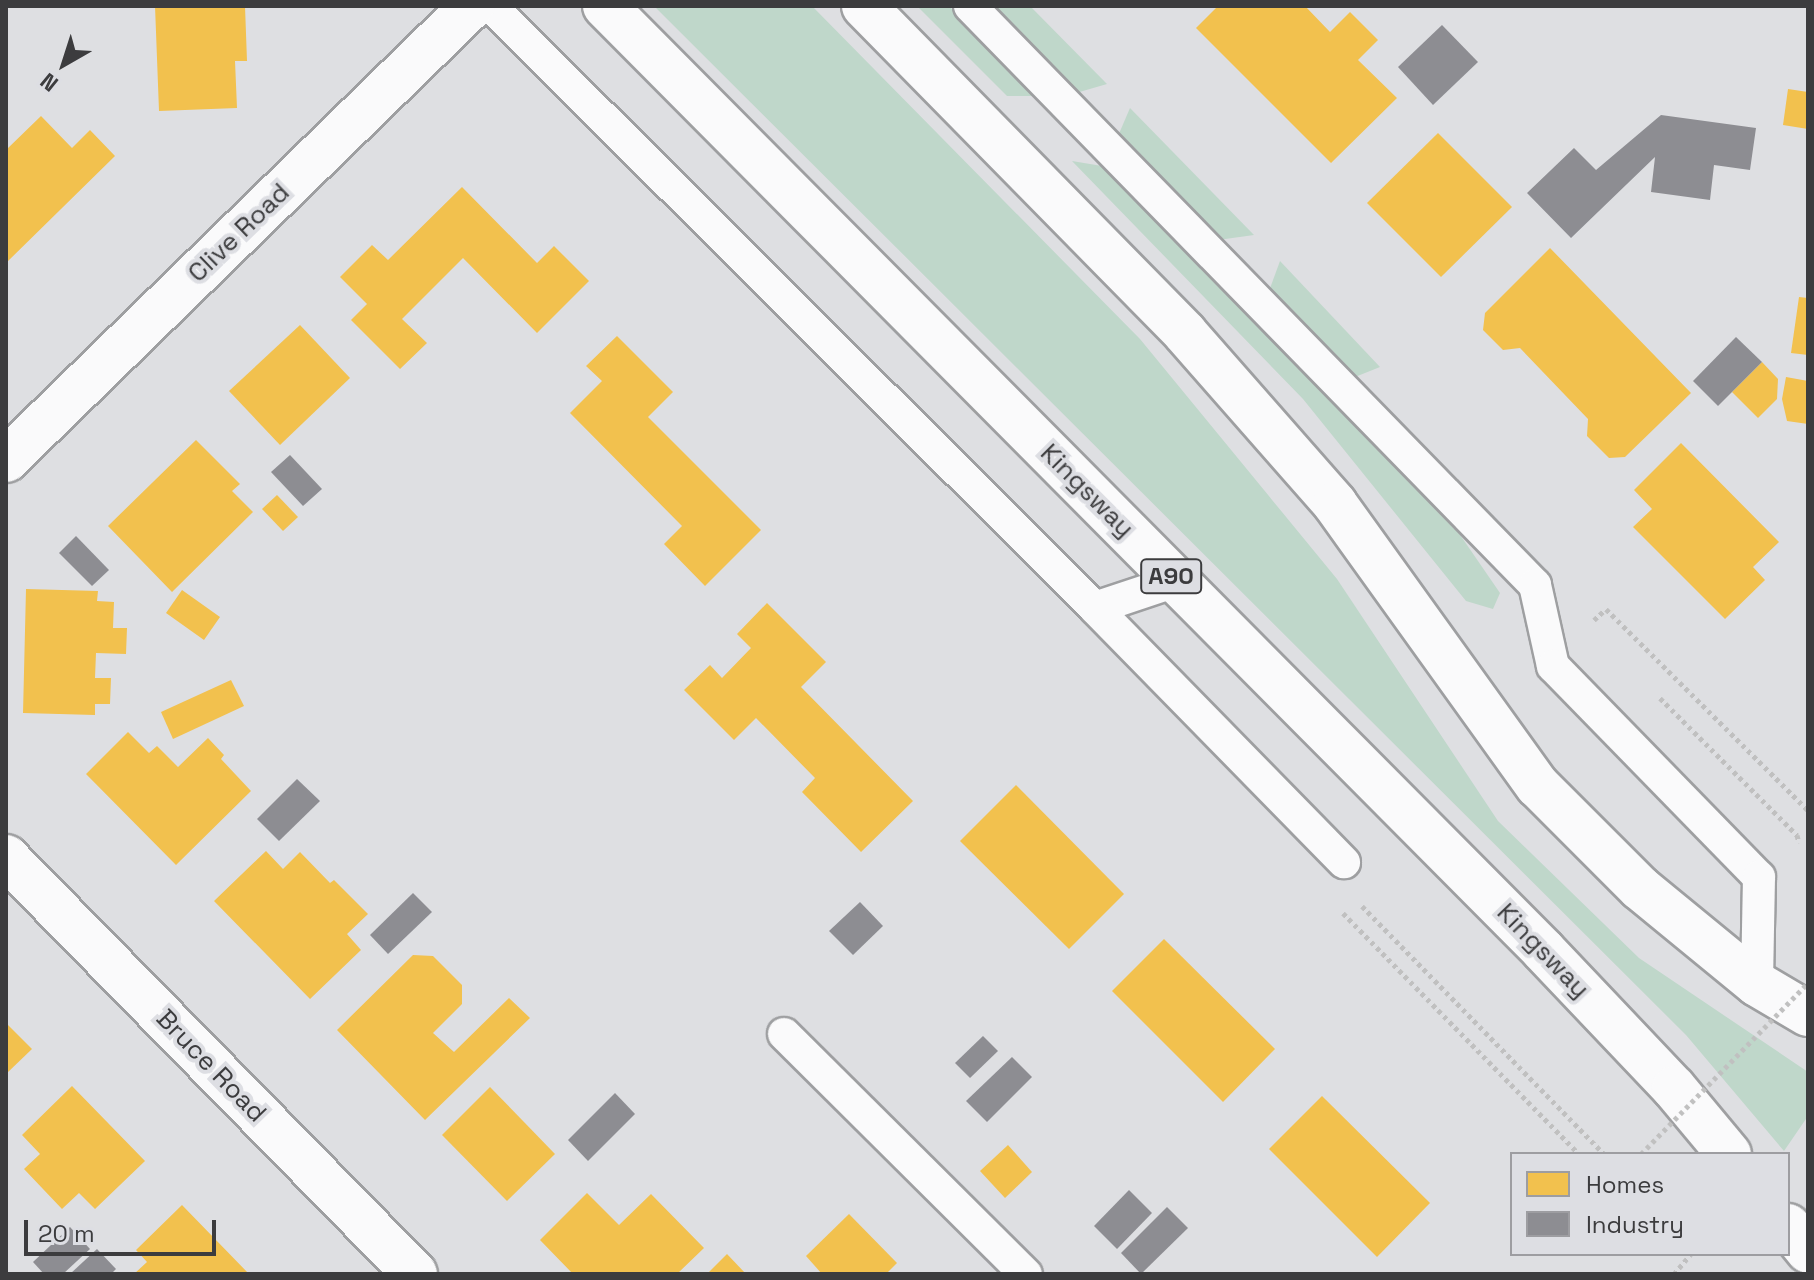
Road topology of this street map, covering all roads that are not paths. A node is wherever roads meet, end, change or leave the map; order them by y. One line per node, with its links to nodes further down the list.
1 (472, 6): 6 (main road, Clive Road)
2 (491, 6): 8 (lane)
3 (605, 6): 7 (main road, Kingsway / A90)
4 (864, 6): 11 (main road)
5 (970, 6): 11 (lane)
6 (6, 460)
7 (1176, 581): 8 (lane); 14 (main road, Kingsway / A90)
8 (1095, 608): 10 (lane)
9 (6, 857): 17 (main road, Bruce Road)
10 (1344, 862)
11 (1757, 984): 12 (main road)
12 (1808, 1014)
13 (784, 1034): 18 (lane)
14 (1727, 1152)
15 (1790, 1228): 16 (main road)
16 (1808, 1251)
17 (415, 1274)
18 (1026, 1274)

